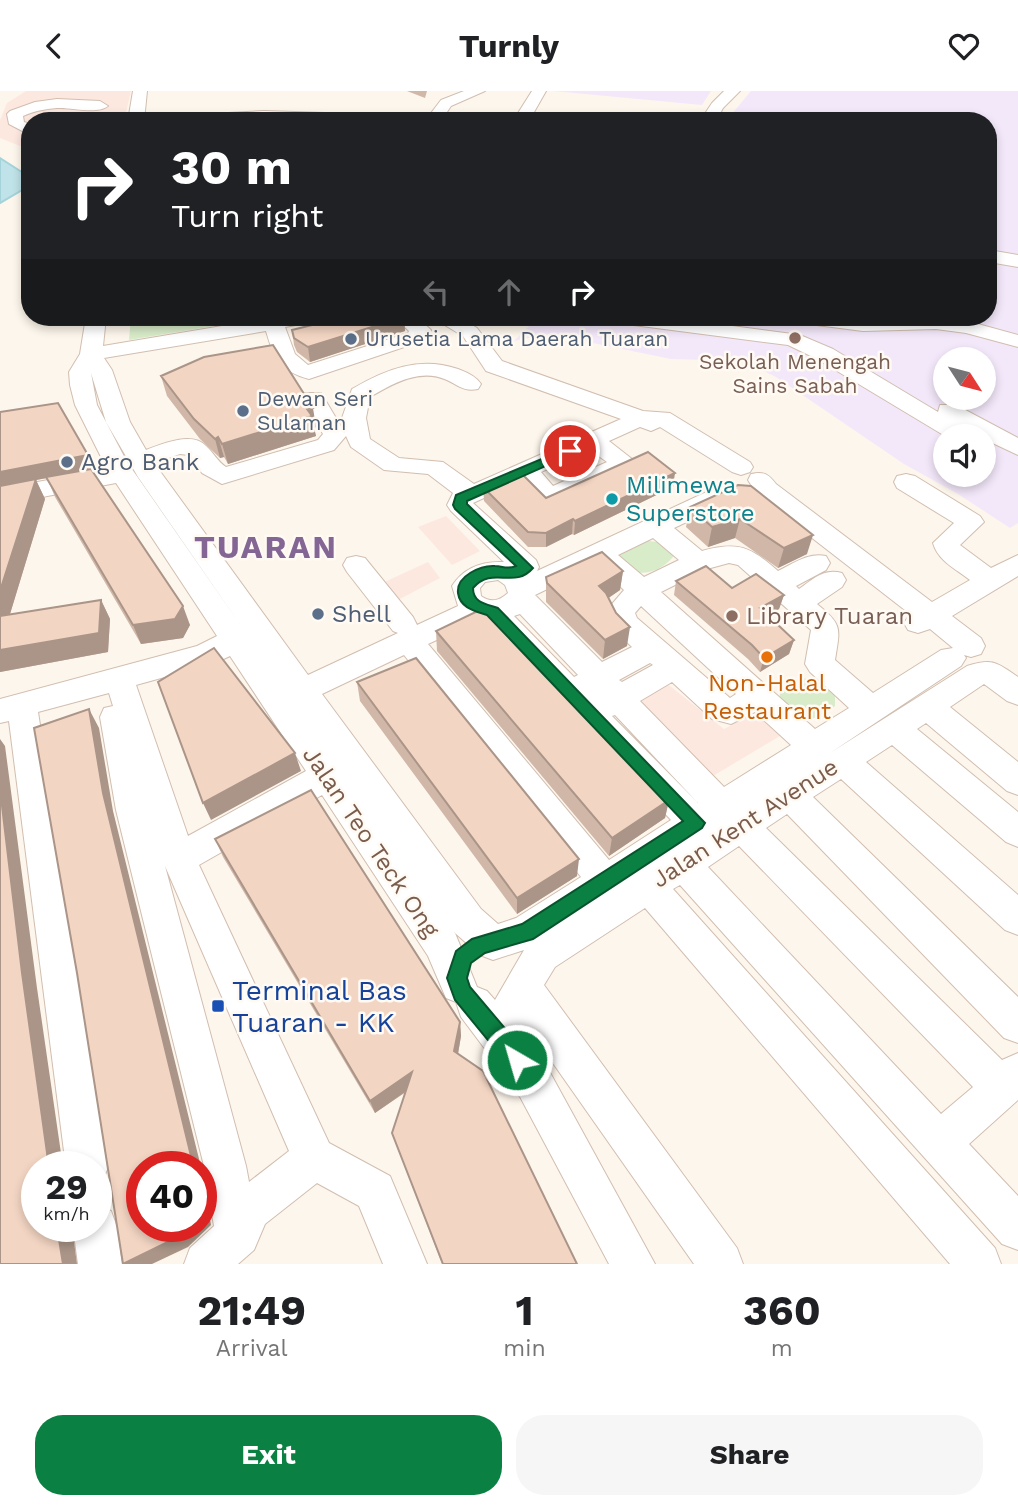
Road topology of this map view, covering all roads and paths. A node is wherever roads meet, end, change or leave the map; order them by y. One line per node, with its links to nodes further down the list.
1 (140, 91): 6 (street)
2 (478, 91): 7 (street)
3 (539, 91): 8 (street)
4 (732, 91): 9 (street)
5 (100, 106): 10 (street)
6 (137, 112)
7 (440, 112)
8 (526, 112)
9 (713, 112)
10 (21, 126)
11 (997, 257): 12 (street)
12 (1018, 261)
13 (95, 326): 21 (street)
14 (261, 326): 21 (street)
15 (275, 326): 16 (street)
16 (416, 326)
17 (460, 326): 25 (street)
18 (690, 326): 26 (street)
19 (959, 326): 20 (street)
20 (1018, 341)
21 (91, 353): 30 (street); 30 (street)
22 (470, 384): 35 (street)
23 (313, 398): 30 (street)
24 (948, 410): 28 (street)
25 (641, 418): 27 (street); 33 (street)
26 (942, 424)
27 (593, 441): 32 (street); 32 (street)
28 (1018, 448)
29 (996, 455): 31 (street)
30 (131, 466): 36 (street); 50 (street); 52 (street)
31 (1018, 468)
32 (525, 470): 35 (street)
33 (737, 479): 37 (street); 42 (street); 45 (street); 49 (street)
34 (905, 482): 44 (street)
35 (471, 494): 42 (street)
36 (0, 497)
37 (656, 526): 38 (street); 39 (street)
38 (601, 554): 42 (street); 46 (street)
39 (698, 562): 43 (street); 46 (street)
40 (1018, 564): 44 (street)
41 (356, 565): 51 (street)
42 (520, 582): 48 (street); 48 (street); 57 (street)
43 (776, 584): 47 (street); 47 (street)
44 (978, 589): 45 (street); 49 (street); 54 (street)
45 (899, 590): 49 (street)
46 (640, 591): 55 (street); 60 (street)
47 (799, 603): 64 (street)
48 (479, 605): 51 (street); 61 (street)
49 (925, 619): 54 (street)
50 (261, 629): 52 (street); 58 (street)
51 (406, 632): 58 (street); 72 (street)
52 (234, 640): 53 (street); 58 (street)
53 (205, 655): 56 (street); 58 (street)
54 (966, 656): 59 (street); 62 (street, Jalan Kent Avenue); 64 (street, Jalan Kent Avenue)
55 (662, 658): 57 (street); 60 (street)
56 (114, 680): 63 (street); 71 (street); 85 (street)
57 (609, 688): 61 (street); 69 (street)
58 (286, 691): 66 (street, Jalan Teo Teck Ong); 75 (street, Jalan Teo Teck Ong)
59 (1018, 694)
60 (757, 696): 65 (street)
61 (579, 704): 69 (street)
62 (927, 706): 64 (street, Jalan Kent Avenue); 67 (street)
63 (11, 708): 82 (street)
64 (883, 718): 65 (street, Jalan Kent Avenue); 70 (street)
65 (828, 754): 68 (street, Jalan Kent Avenue); 69 (street, Jalan Kent Avenue); 74 (street)
66 (326, 776): 71 (street); 77 (street, Jalan Teo Teck Ong)
67 (1018, 781)
68 (790, 795): 69 (street, Jalan Kent Avenue); 78 (street)
69 (711, 832): 72 (street, Jalan Kent Avenue); 73 (street, Jalan Kent Avenue); 80 (street); 81 (street)
70 (1018, 832)
71 (179, 859): 83 (street)
72 (605, 881): 75 (street, Jalan Kent Avenue)
73 (648, 886): 76 (street, Jalan Kent Avenue); 92 (street)
74 (1018, 918)
75 (493, 943): 76 (street); 77 (street)
76 (520, 991): 77 (street); 79 (street); 91 (street)
77 (466, 994): 79 (street, Jalan Teo Teck Ong)
78 (1018, 1024)
79 (532, 1079): 90 (street)
80 (1010, 1081): 81 (street)
81 (940, 1143): 84 (street)
82 (84, 1151)
83 (314, 1158): 85 (street); 89 (street)
84 (1018, 1227)
85 (238, 1234): 88 (street)
86 (97, 1242): 87 (street)
87 (100, 1264)
88 (205, 1264)
89 (405, 1264)
90 (633, 1264)
91 (721, 1264)
92 (979, 1264)

